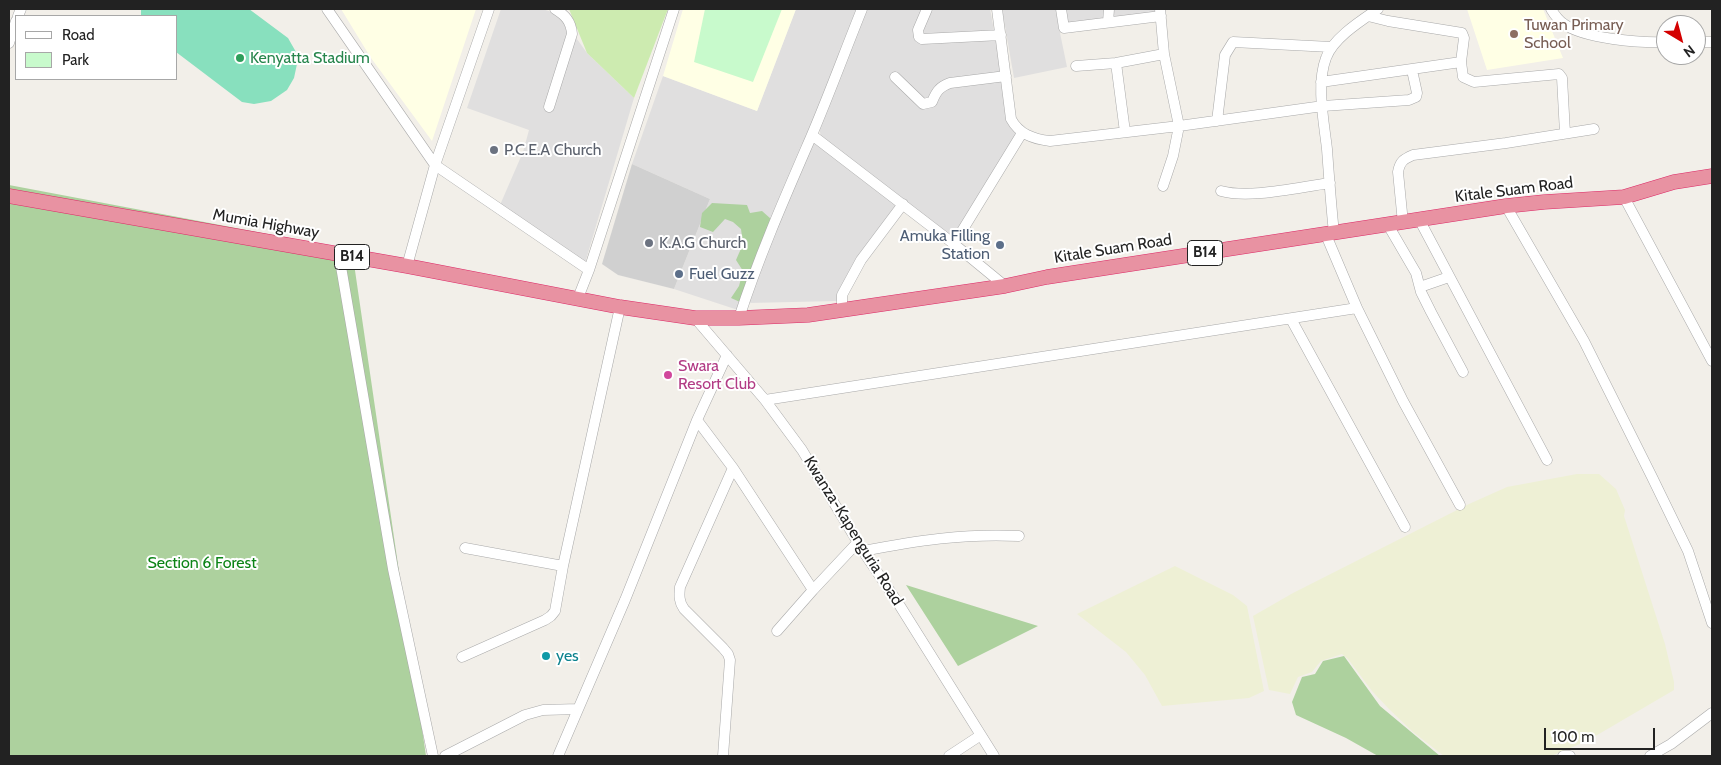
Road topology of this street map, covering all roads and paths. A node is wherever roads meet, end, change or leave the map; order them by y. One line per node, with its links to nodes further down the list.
1 (327, 9): 37 (street)
2 (489, 9): 37 (street)
3 (555, 9): 29 (street)
4 (674, 9): 53 (street)
5 (862, 9): 36 (street)
6 (927, 9): 16 (street)
7 (997, 9): 16 (street)
8 (1061, 9): 14 (street)
9 (1109, 9): 14 (street)
10 (1378, 9): 13 (street)
11 (1551, 9): 17 (street)
12 (1161, 12): 14 (street); 20 (street)
13 (1368, 16): 19 (street); 21 (street)
14 (1108, 22)
15 (15, 24): 18 (street)
16 (1001, 35): 25 (street)
17 (1656, 42)
18 (9, 43)
19 (1332, 47): 27 (street); 30 (street)
20 (1164, 54): 22 (street); 31 (street)
21 (1461, 62): 24 (street); 35 (street)
22 (1116, 63): 23 (street); 33 (street)
23 (1076, 66)
24 (1412, 70): 27 (street); 28 (street)
25 (1006, 76): 26 (street); 34 (street)
26 (895, 77)
27 (1322, 82): 28 (street)
28 (1323, 106): 30 (street); 39 (street)
29 (549, 107)
30 (1217, 121): 31 (street)
31 (1179, 126): 33 (street); 40 (street)
32 (1594, 128): 35 (street)
33 (1126, 132): 34 (street)
34 (1022, 133): 50 (street)
35 (1565, 133): 47 (street)
36 (812, 135): 44 (street); 62 (street)
37 (435, 165): 52 (street); 53 (street)
38 (1712, 176): 43 (highway, Kitale Suam Road / B14)
39 (1330, 183): 41 (street); 49 (street)
40 (1163, 186)
41 (1221, 191)
42 (9, 196): 51 (highway, Mumia Highway / B14)
43 (1624, 197): 45 (highway, Kitale Suam Road / B14); 65 (street)
44 (902, 204): 50 (street); 60 (street)
45 (1506, 206): 46 (highway, Kitale Suam Road / B14); 78 (street)
46 (1420, 221): 47 (highway, Kitale Suam Road / B14); 54 (street)
47 (1403, 223): 48 (highway, Kitale Suam Road / B14)
48 (1388, 225): 49 (highway, Kitale Suam Road / B14); 56 (street)
49 (1330, 234): 55 (highway, Kitale Suam Road / B14); 59 (street)
50 (954, 244): 55 (street)
51 (339, 255): 52 (highway, Mumia Highway / B14); 84 (street)
52 (407, 266): 57 (highway, Mumia Highway / B14)
53 (589, 270): 57 (street)
54 (1449, 277): 56 (street); 69 (street)
55 (1005, 286): 60 (highway, Kitale Suam Road / B14)
56 (1420, 287): 66 (street)
57 (578, 298): 58 (highway, Mumia Highway / B14)
58 (620, 307): 61 (highway, Mumia Highway / B14); 76 (street)
59 (1357, 308): 63 (street); 71 (street)
60 (842, 310): 62 (highway, Kitale Suam Road / B14)
61 (695, 318): 62 (highway, Kitale Suam Road / B14); 64 (street, Kwanza-Kapenguria Road)
62 (739, 318)
63 (1291, 319): 67 (street); 72 (street)
64 (727, 354): 67 (street, Kwanza-Kapenguria Road); 68 (street)
65 (1712, 361)
66 (1463, 372)
67 (765, 400): 74 (street, Kwanza-Kapenguria Road)
68 (697, 420): 70 (street); 81 (street)
69 (1547, 460)
70 (733, 468): 77 (street); 87 (street)
71 (1460, 505)
72 (1405, 527)
73 (1018, 536): 74 (street)
74 (861, 546): 77 (street); 83 (street, Kwanza-Kapenguria Road)
75 (465, 548): 76 (street)
76 (563, 566): 80 (street)
77 (813, 590): 79 (street)
78 (1712, 623)
79 (777, 631)
80 (462, 657)
81 (578, 709): 85 (street); 86 (street)
82 (1712, 713): 92 (street)
83 (981, 735): 88 (street); 89 (street, Kwanza-Kapenguria Road)
84 (433, 756)
85 (445, 756)
86 (558, 756)
87 (723, 756)
88 (949, 756)
89 (994, 756)
90 (1563, 756): 91 (street)
91 (1570, 756)
92 (1650, 756)

